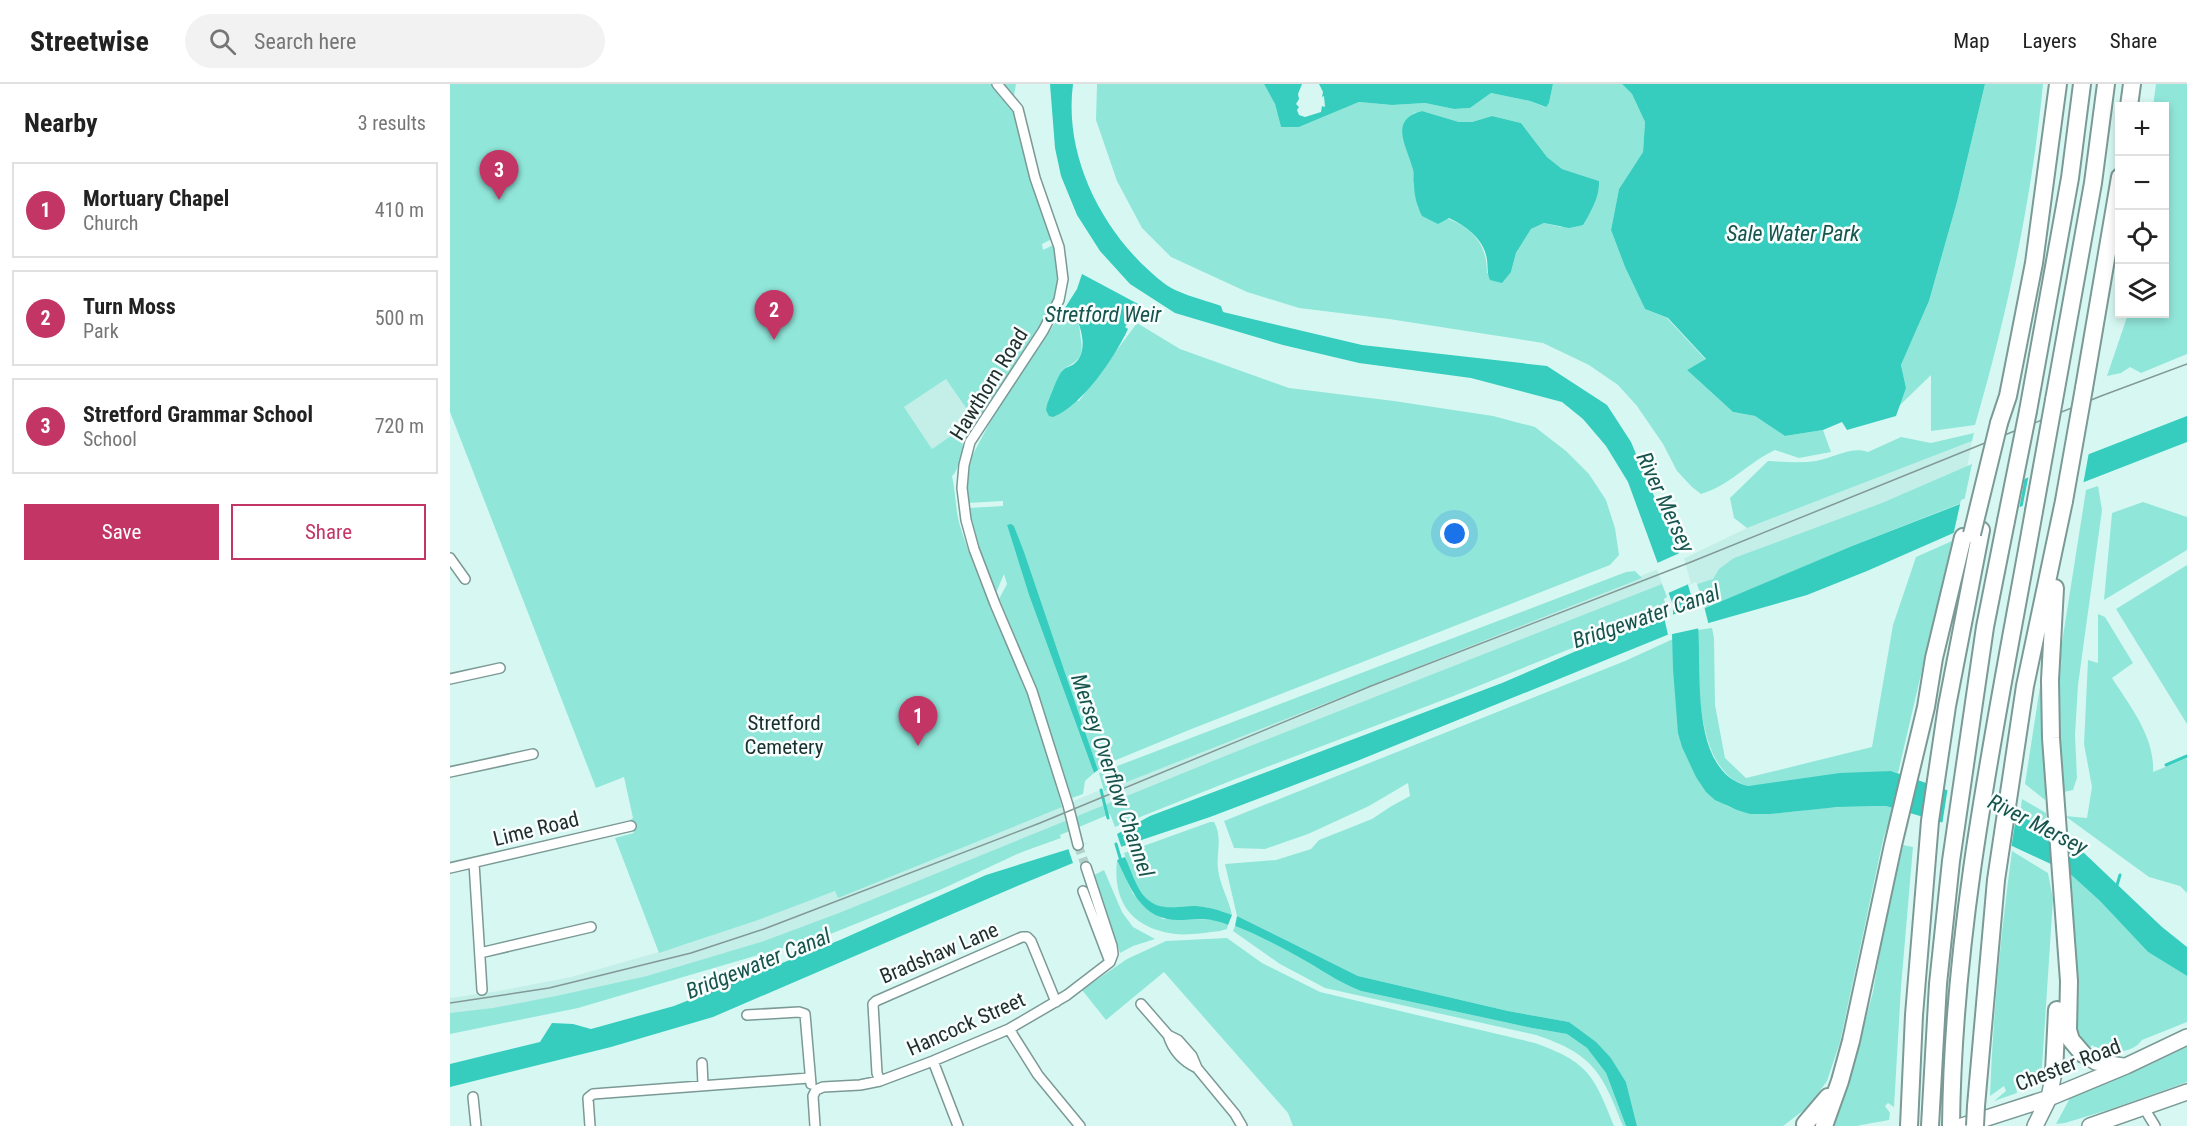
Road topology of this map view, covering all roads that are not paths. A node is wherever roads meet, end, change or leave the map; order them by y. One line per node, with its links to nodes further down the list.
1 (997, 84): 19 (street, Hawthorn Road)
2 (2058, 84): 7 (highway)
3 (2082, 84): 50 (highway, bridge)
4 (2106, 84): 49 (highway, bridge)
5 (2132, 84): 6 (highway)
6 (2130, 102)
7 (2048, 165): 9 (highway); 9 (highway)
8 (2115, 206): 11 (highway, bridge)
9 (1998, 424): 10 (highway)
10 (1972, 534): 41 (highway); 51 (highway)
11 (2057, 539): 24 (highway); 61 (highway, bridge)
12 (450, 558): 13 (street)
13 (465, 579)
14 (500, 668): 15 (street)
15 (450, 679)
16 (533, 754): 17 (street)
17 (450, 772)
18 (631, 826): 20 (street, Lime Road)
19 (1078, 845)
20 (474, 863): 22 (street, Lime Road); 26 (street)
21 (1086, 867): 27 (street)
22 (450, 868)
23 (1083, 891): 27 (street)
24 (2063, 906): 34 (highway); 38 (highway)
25 (591, 927): 26 (street)
26 (480, 953): 28 (street)
27 (1112, 958): 29 (street, Hancock Street)
28 (482, 990)
29 (1056, 1002): 32 (street, Hancock Street); 40 (street, Bradshaw Lane)
30 (1141, 1004): 58 (street)
31 (747, 1015): 39 (street)
32 (1009, 1029): 35 (street, Hancock Street); 57 (street)
33 (2187, 1037): 37 (highway, Chester Road)
34 (2083, 1054): 37 (highway)
35 (933, 1061): 40 (street, Hancock Street); 56 (street)
36 (702, 1063): 42 (street)
37 (2126, 1066): 46 (highway, Chester Road)
38 (2054, 1072): 46 (highway)
39 (809, 1078): 42 (street); 43 (street)
40 (880, 1081): 43 (street, Hancock Street)
41 (1840, 1082): 52 (highway); 59 (highway)
42 (703, 1085): 54 (street)
43 (816, 1090): 55 (street)
44 (2187, 1092): 47 (highway)
45 (473, 1097): 53 (street)
46 (2049, 1098): 60 (highway, Chester Road); 62 (highway)
47 (2144, 1108): 48 (highway); 65 (street)
48 (2127, 1114): 63 (highway); 64 (highway)
49 (1951, 1118)
50 (1930, 1119)
51 (1910, 1121)
52 (1804, 1125)
53 (476, 1126)
54 (590, 1126)
55 (815, 1126)
56 (958, 1126)
57 (1080, 1126)
58 (1242, 1126)
59 (1824, 1126)
60 (1963, 1126)
61 (1976, 1126)
62 (2035, 1126)
63 (2090, 1126)
64 (2109, 1126)
65 (2156, 1126)

